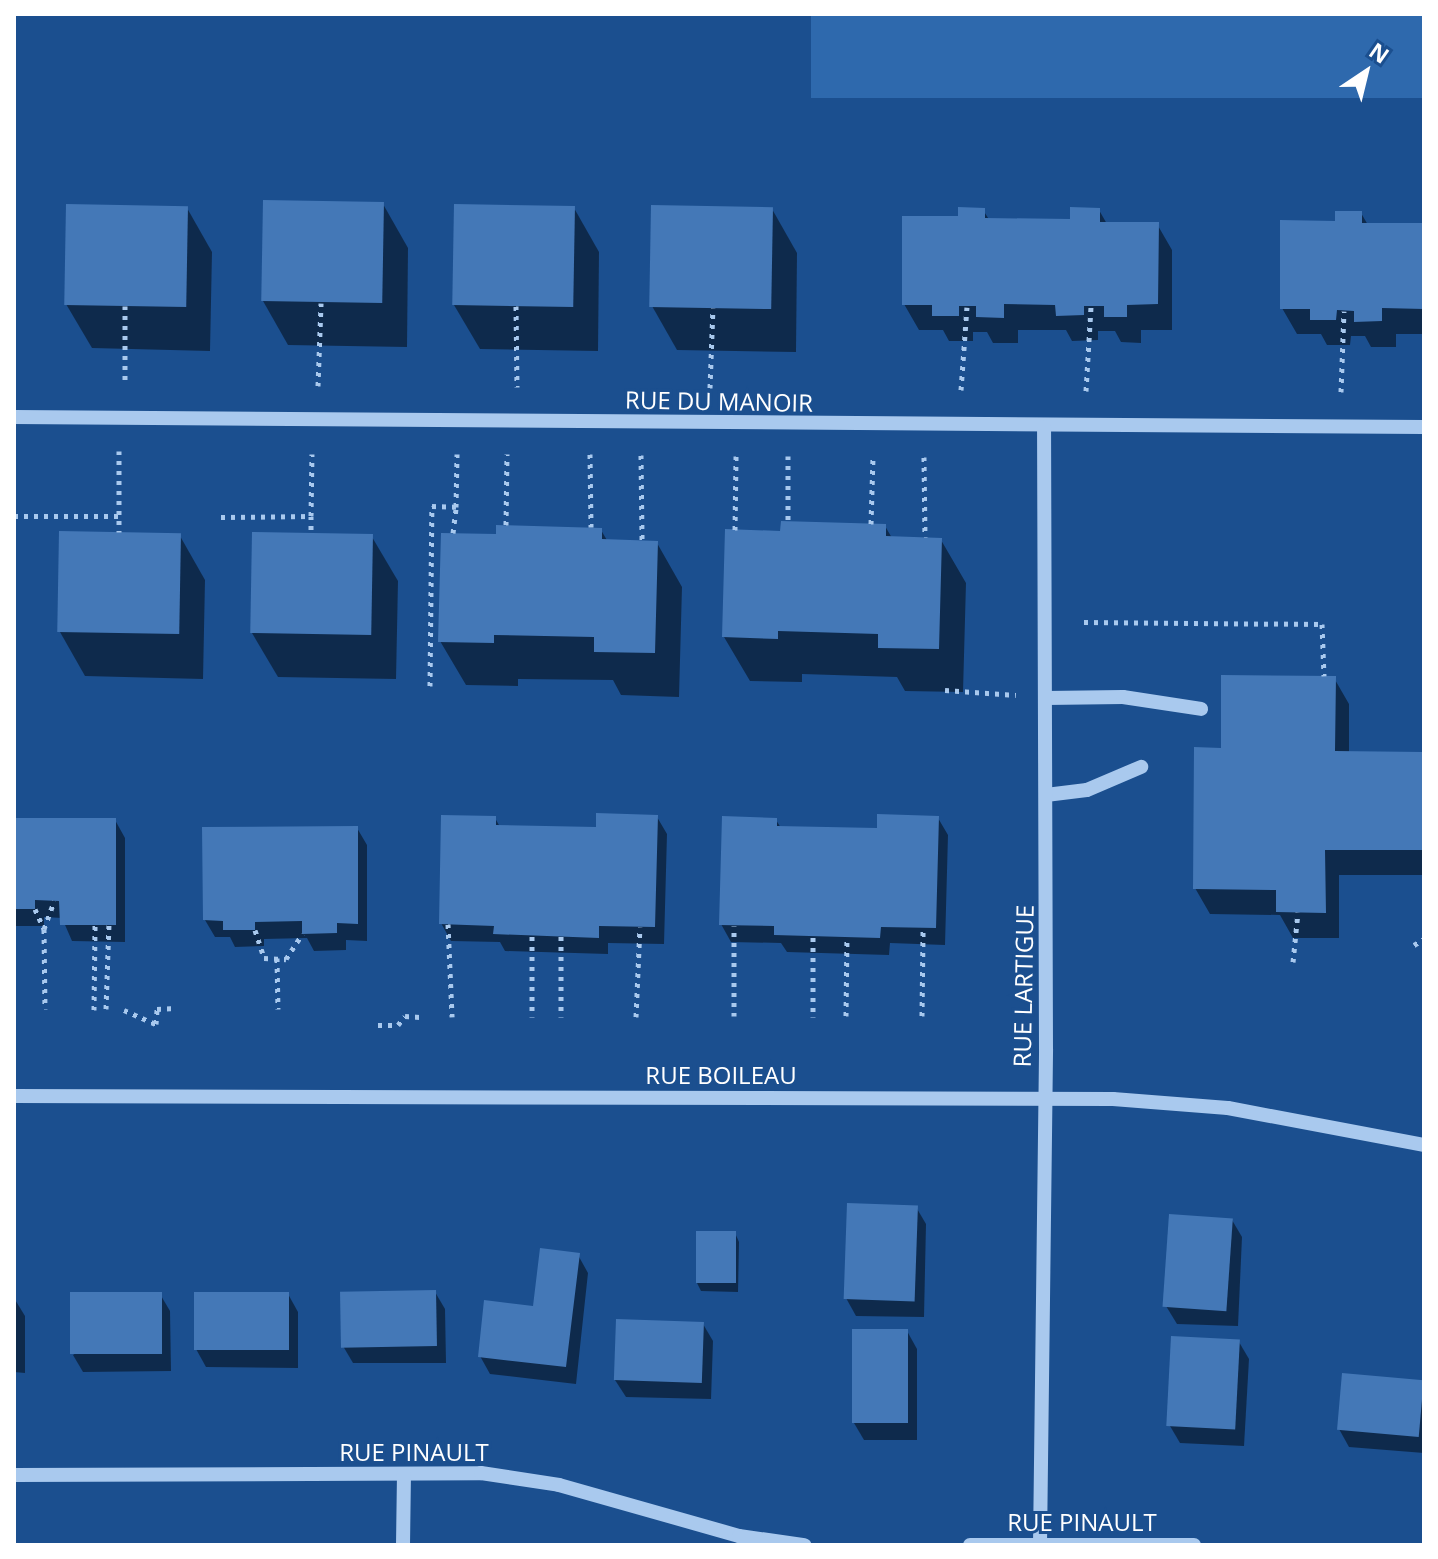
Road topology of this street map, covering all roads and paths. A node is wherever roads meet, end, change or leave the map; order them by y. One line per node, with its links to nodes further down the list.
1 (321, 303): 9 (path)
2 (125, 306): 8 (path)
3 (516, 306): 10 (path)
4 (1091, 306): 13 (path)
5 (967, 307): 12 (path)
6 (713, 308): 11 (path)
7 (1344, 311): 14 (path)
8 (125, 385)
9 (318, 386)
10 (517, 387)
11 (710, 388)
12 (961, 390)
13 (1086, 391)
14 (1341, 392)
15 (14, 417): 16 (street, RUE DU MANOIR)
16 (1044, 427): 17 (street, RUE DU MANOIR); 47 (street, RUE LARTIGUE)
17 (1424, 427)
18 (119, 451): 30 (path)
19 (312, 454): 31 (path)
20 (457, 454): 28 (path)
21 (507, 454): 35 (path)
22 (590, 454): 36 (path)
23 (641, 455): 42 (path)
24 (736, 456): 37 (path)
25 (788, 456): 33 (path)
26 (873, 457): 34 (path)
27 (924, 457): 41 (path)
28 (456, 507): 40 (path); 45 (path)
29 (14, 516): 30 (path)
30 (119, 516): 38 (path)
31 (311, 516): 32 (path); 39 (path)
32 (221, 517)
33 (788, 522)
34 (871, 524)
35 (506, 525)
36 (591, 527)
37 (735, 530)
38 (119, 532)
39 (311, 533)
40 (453, 533)
41 (925, 537)
42 (642, 541)
43 (1084, 622): 44 (path)
44 (1324, 676)
45 (430, 686)
46 (945, 690): 47 (path)
47 (1046, 698): 48 (street); 50 (street, RUE LARTIGUE)
48 (1201, 709)
49 (1141, 767): 50 (street)
50 (1046, 795): 88 (street, RUE LARTIGUE)
51 (54, 901): 60 (path)
52 (35, 909): 60 (path)
53 (1298, 912): 70 (path)
54 (448, 924): 81 (path)
55 (95, 925): 75 (path)
56 (109, 925): 73 (path)
57 (734, 926): 77 (path)
58 (640, 927): 84 (path)
59 (923, 928): 79 (path)
60 (44, 929): 72 (path)
61 (255, 930): 69 (path)
62 (302, 934): 69 (path)
63 (532, 936): 82 (path)
64 (561, 936): 83 (path)
65 (813, 937): 85 (path)
66 (847, 937): 78 (path)
67 (1424, 939): 68 (path)
68 (1414, 945)
69 (277, 958): 74 (path)
70 (1293, 962)
71 (175, 1008): 76 (path)
72 (45, 1009)
73 (106, 1009)
74 (278, 1009)
75 (94, 1010)
76 (124, 1010)
77 (734, 1016)
78 (846, 1016)
79 (922, 1016)
80 (420, 1017): 86 (path)
81 (452, 1017)
82 (532, 1017)
83 (561, 1017)
84 (636, 1017)
85 (813, 1017)
86 (378, 1025)
87 (14, 1096): 88 (street, RUE BOILEAU)
88 (1043, 1099): 89 (street, RUE BOILEAU); 92 (street, RUE LARTIGUE)
89 (1424, 1145)
90 (404, 1474): 91 (street, RUE PINAULT); 93 (street); 94 (street, RUE PINAULT)
91 (14, 1475)
92 (1040, 1544): 95 (street, RUE PINAULT); 96 (street, RUE PINAULT)
93 (403, 1545)
94 (804, 1545)
95 (970, 1545)
96 (1194, 1545)

